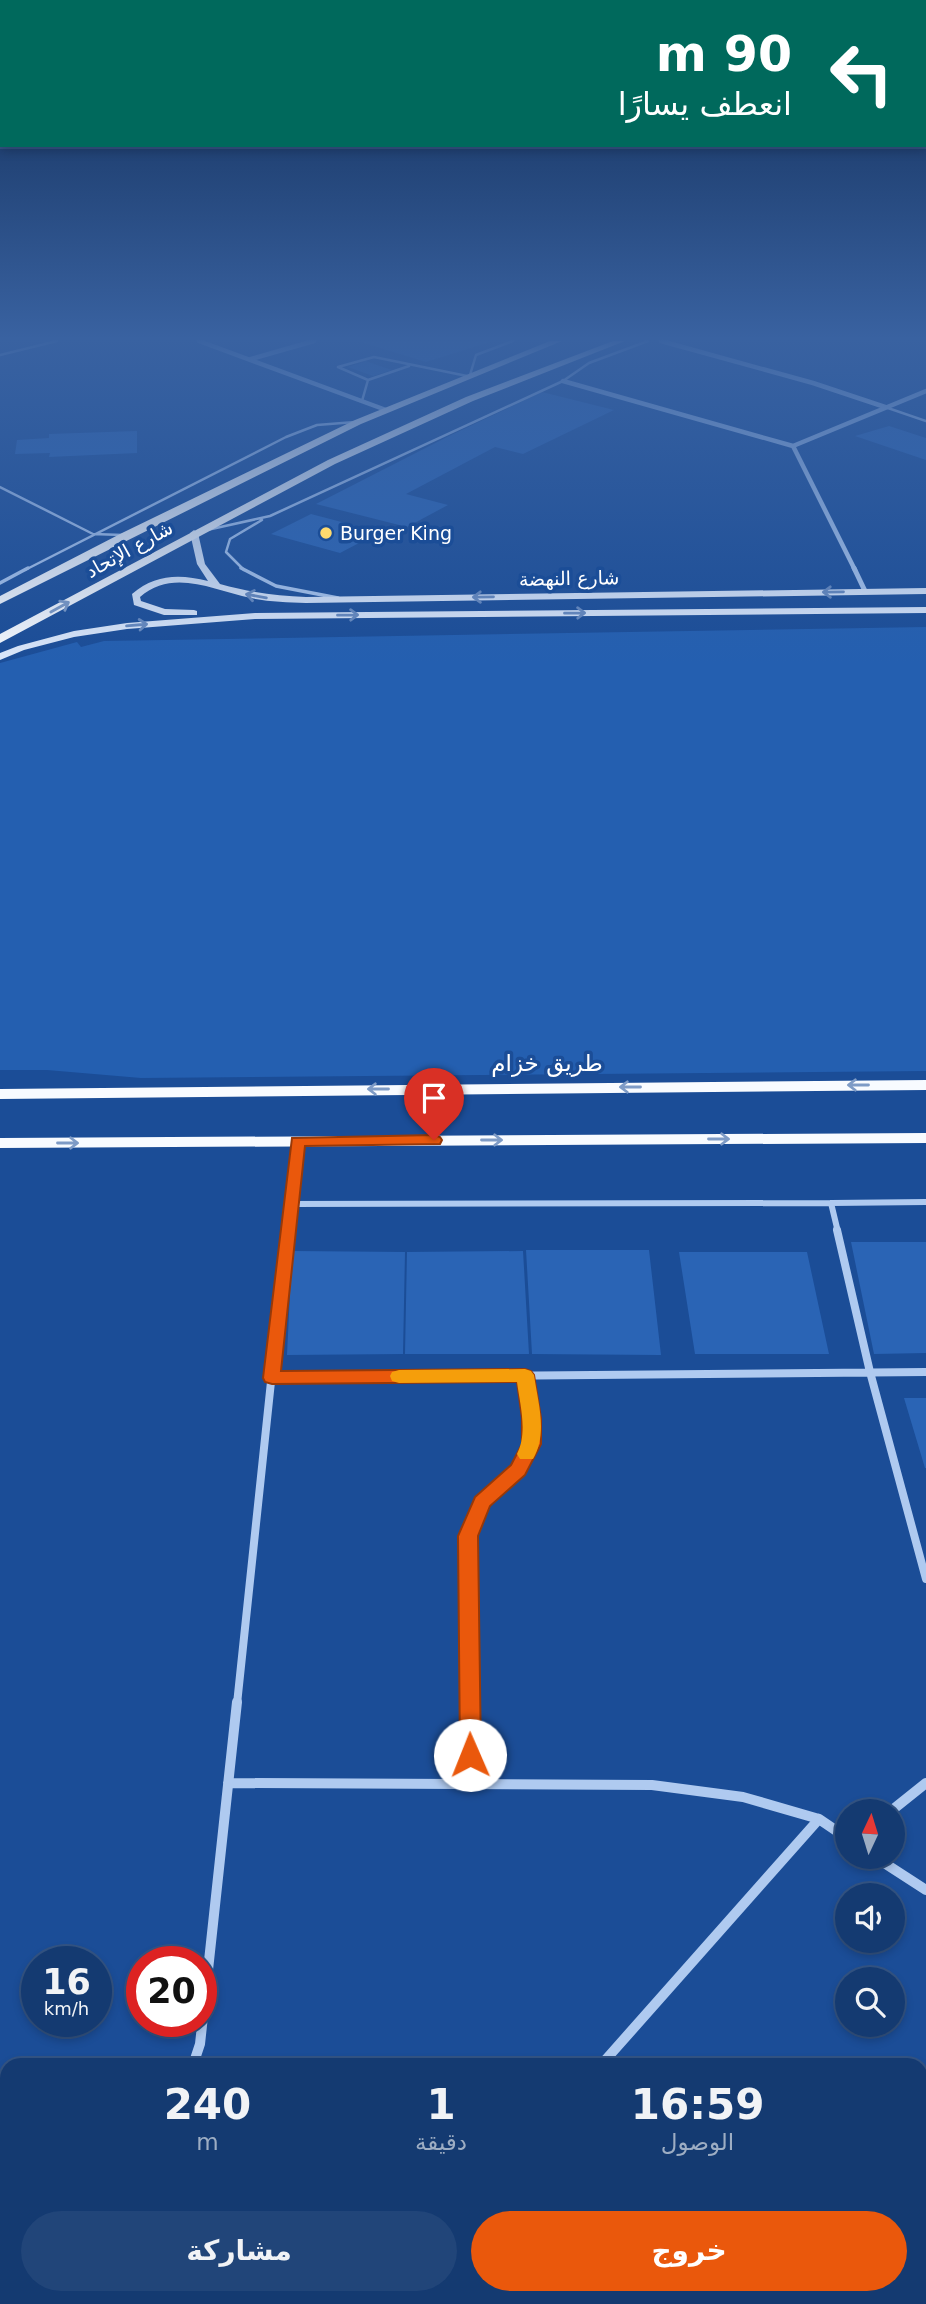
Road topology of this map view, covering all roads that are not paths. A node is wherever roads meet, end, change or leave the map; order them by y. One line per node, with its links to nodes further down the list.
1 (263, 449): 9 (lane)
2 (304, 449): 10 (main road, شارع الإتحاد)
3 (360, 449): 8 (main road, شارع الإتحاد)
4 (417, 449): 7 (lane)
5 (794, 449): 14 (street)
6 (0, 487): 9 (lane)
7 (270, 516): 8 (lane); 15 (lane)
8 (194, 533): 12 (main road); 19 (main road, شارع الإتحاد, one-way to 8)
9 (93, 534): 10 (lane); 11 (lane)
10 (126, 535): 16 (main road, شارع الإتحاد)
11 (0, 583)
12 (215, 584): 15 (main road, شارع النهضة, one-way to 12); 18 (main road, شارع النهضة)
13 (926, 591): 14 (main road, شارع النهضة)
14 (865, 592): 15 (main road, شارع النهضة, one-way to 15)
15 (345, 599)
16 (0, 601)
17 (926, 610): 18 (main road, شارع النهضة, one-way to 17)
18 (255, 616): 20 (main road, one-way to 18)
19 (0, 639)
20 (0, 657)
21 (0, 1084): 23 (main road)
22 (926, 1085): 23 (main road, طريق خزام, one-way to 23)
23 (172, 1090): 24 (main road, طريق خزام)
24 (0, 1094)
25 (926, 1138): 26 (main road, one-way to 25)
26 (297, 1141): 27 (main road, one-way to 26); 30 (street)
27 (0, 1143)
28 (926, 1202): 29 (street)
29 (831, 1203): 30 (street); 31 (street)
30 (290, 1204): 34 (street)
31 (870, 1372): 32 (street); 33 (street); 35 (street)
32 (926, 1372)
33 (525, 1375): 34 (street); 37 (lane)
34 (272, 1378): 38 (street)
35 (922, 1548): 36 (street)
36 (926, 1579)
37 (471, 1782): 38 (street); 41 (street)
38 (228, 1783): 45 (street)
39 (926, 1783): 40 (street)
40 (905, 1800)
41 (820, 1819): 42 (street); 46 (street)
42 (835, 1830)
43 (894, 1869): 44 (street)
44 (926, 1890)
45 (195, 2058)
46 (607, 2058)

